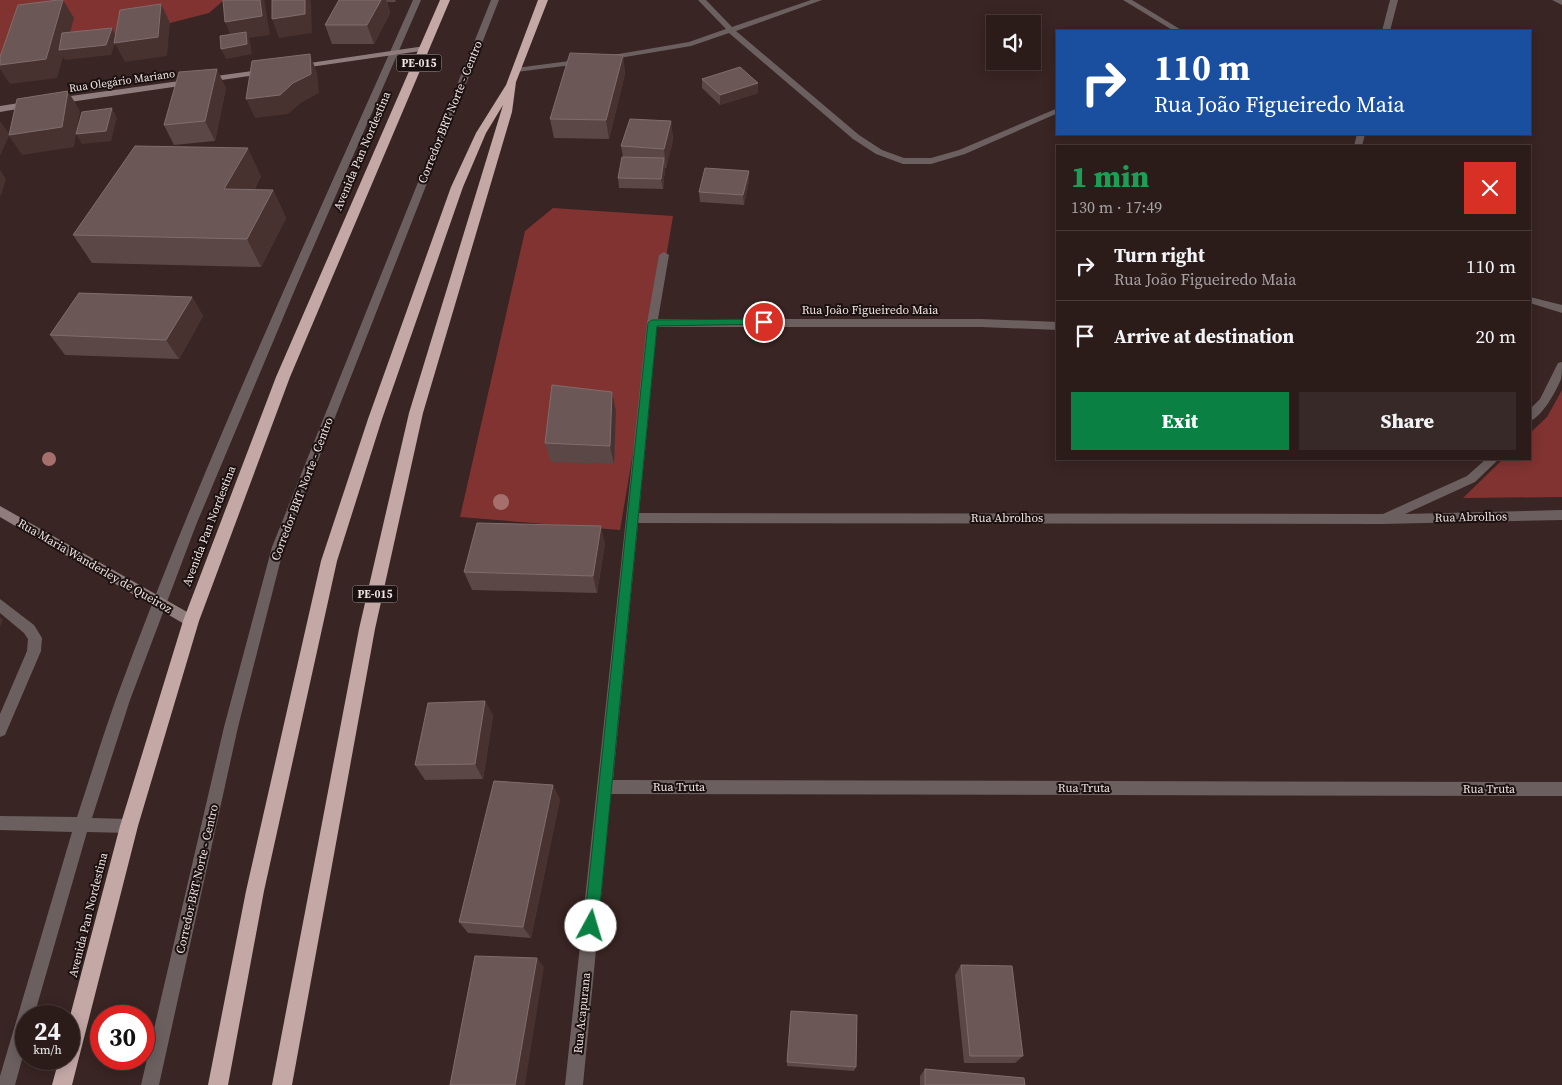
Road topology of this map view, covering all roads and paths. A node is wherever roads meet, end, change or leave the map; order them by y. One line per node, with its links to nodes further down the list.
1 (417, 0): 15 (street)
2 (445, 0): 14 (highway, Avenida Pan Nordestina / PE-015)
3 (495, 0): 49 (street, Corredor BRT Norte - Centro)
4 (543, 0): 18 (highway, PE-015)
5 (702, 0): 11 (street)
6 (818, 0): 11 (street)
7 (1127, 0): 12 (street)
8 (1394, 0): 13 (street)
9 (1556, 0): 10 (street)
10 (1562, 3)
11 (731, 29): 18 (street); 23 (street)
12 (1177, 30)
13 (1386, 30)
14 (425, 48): 15 (street); 38 (highway, Avenida Pan Nordestina / PE-015)
15 (392, 53): 16 (street); 36 (street)
16 (284, 69)
17 (274, 70): 20 (street, Rua Olegário Mariano)
18 (516, 70): 19 (highway, PE-015)
19 (511, 82): 50 (highway, PE-015); 51 (highway, PE-015)
20 (49, 102)
21 (39, 103): 22 (street)
22 (0, 109)
23 (1056, 111)
24 (664, 255): 27 (street, Rua Acapurana)
25 (1531, 300): 26 (street)
26 (1562, 309)
27 (652, 323): 28 (street, Rua João Figueiredo Maia); 34 (street, Rua Acapurana)
28 (1056, 326)
29 (1562, 366): 30 (street)
30 (1531, 416)
31 (1492, 460): 35 (street, Rua Abrolhos)
32 (0, 511): 36 (street, Rua Maria Wanderley de Queiroz)
33 (1562, 515): 35 (street, Rua Abrolhos)
34 (633, 518): 35 (street, Rua Abrolhos); 40 (street, Rua Acapurana)
35 (1381, 519)
36 (160, 604): 38 (street, Rua Maria Wanderley de Queiroz); 43 (street)
37 (0, 605): 39 (street)
38 (190, 621): 44 (highway, Avenida Pan Nordestina / PE-015)
39 (0, 730)
40 (606, 787): 41 (street, Rua Truta); 52 (street, Rua Acapurana)
41 (1562, 789)
42 (0, 823): 43 (street)
43 (82, 825): 44 (street); 45 (street)
44 (129, 826): 48 (highway, Avenida Pan Nordestina / PE-015)
45 (29, 1005)
46 (15, 1054): 47 (street)
47 (6, 1085)
48 (62, 1085)
49 (150, 1085)
50 (218, 1085)
51 (282, 1085)
52 (574, 1085)

